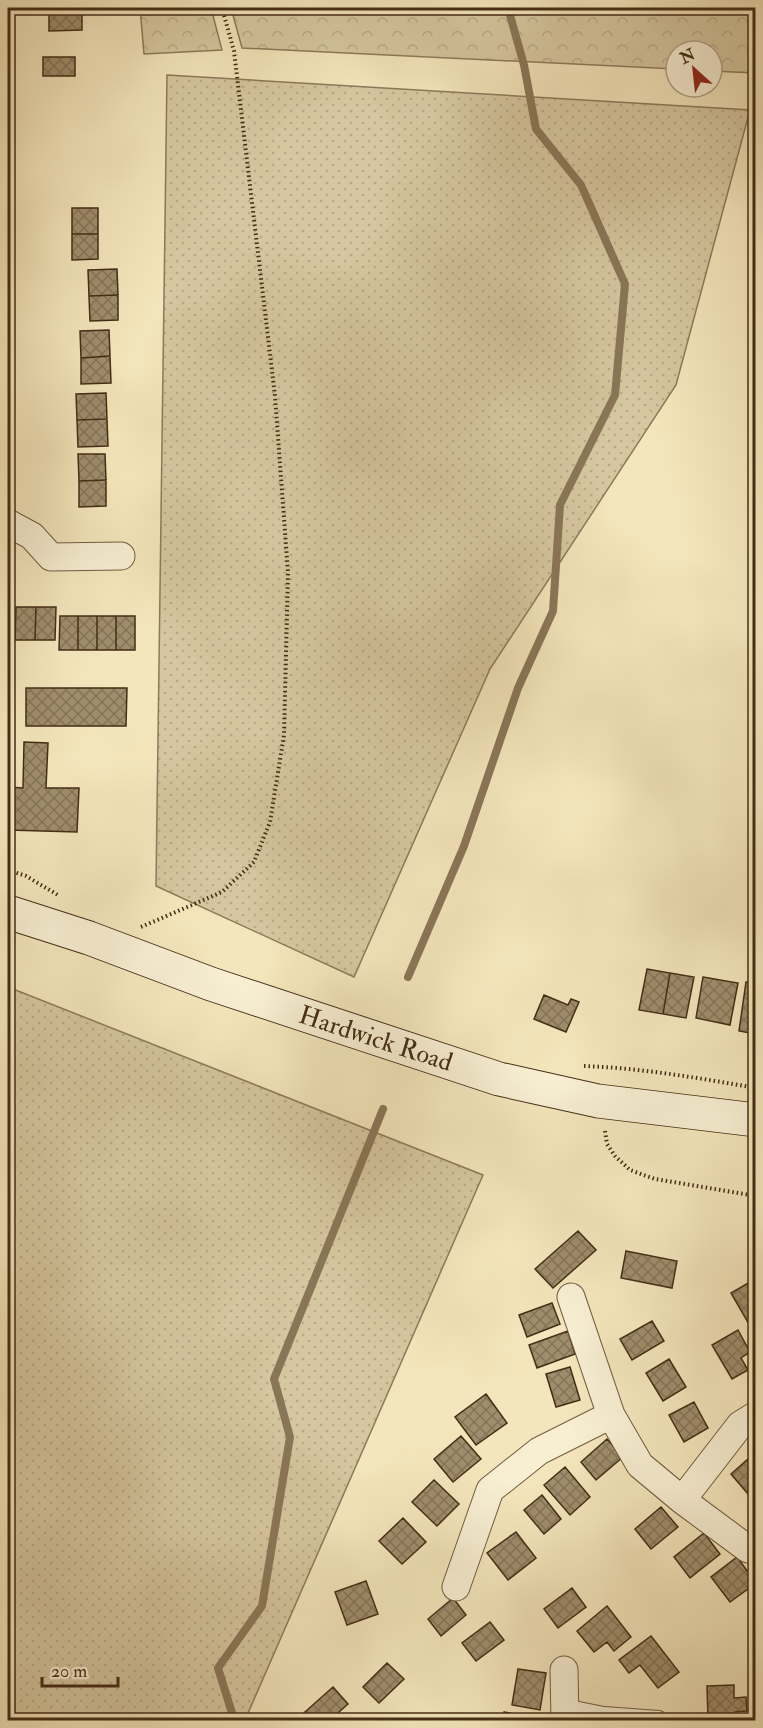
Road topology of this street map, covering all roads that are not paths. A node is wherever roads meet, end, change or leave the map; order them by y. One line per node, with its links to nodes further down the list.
1 (8, 523): 2 (street)
2 (121, 556)
3 (8, 912): 4 (street, Hardwick Road)
4 (756, 1120)
5 (572, 1297): 6 (street)
6 (611, 1415): 8 (street); 10 (street)
7 (756, 1415): 8 (street)
8 (682, 1500): 9 (street)
9 (756, 1551)
10 (456, 1587)
11 (564, 1670): 12 (street)
12 (564, 1713): 13 (lane)
13 (659, 1718)

